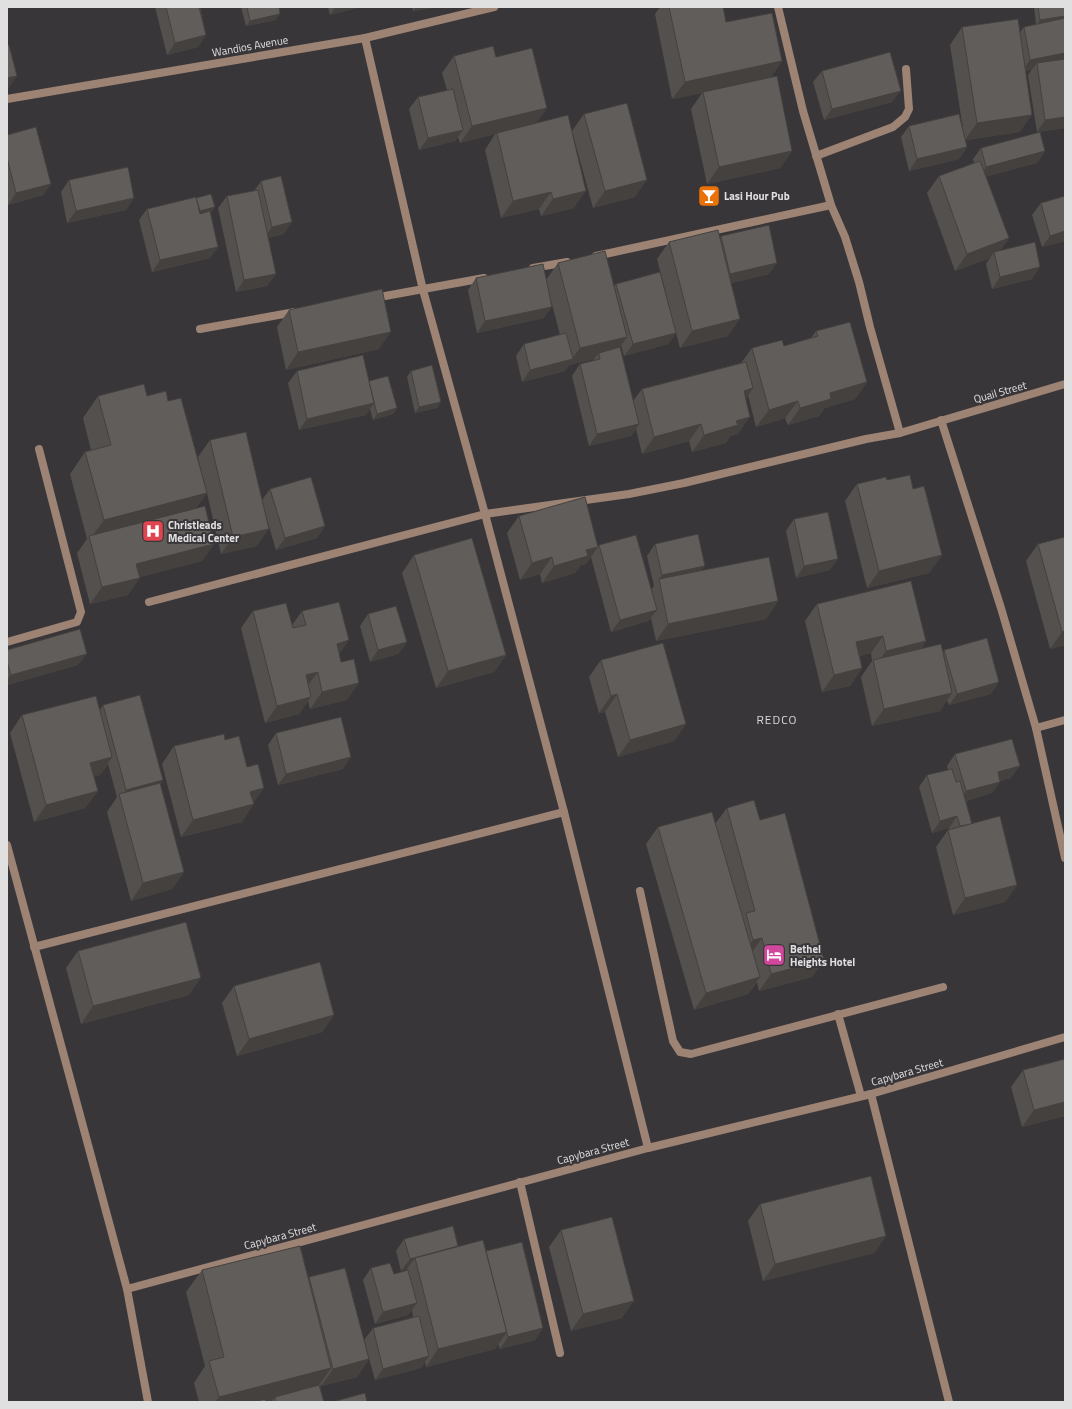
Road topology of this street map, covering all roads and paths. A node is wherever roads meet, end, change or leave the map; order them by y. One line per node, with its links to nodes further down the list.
1 (494, 7): 3 (street, Wandios Avenue)
2 (778, 7): 6 (street)
3 (365, 38): 5 (street, Wandios Avenue); 12 (street)
4 (906, 69): 6 (street)
5 (7, 99)
6 (816, 156): 7 (street)
7 (831, 205): 8 (street); 18 (street)
8 (589, 257)
9 (574, 260): 10 (street)
10 (521, 271)
11 (491, 276): 12 (street)
12 (423, 290): 13 (street); 20 (street)
13 (369, 299)
14 (300, 311): 15 (street)
15 (200, 329)
16 (1065, 384): 17 (street, Quail Street)
17 (942, 420): 18 (street, Quail Street); 24 (street)
18 (900, 433): 20 (street, Quail Street)
19 (38, 448): 22 (street)
20 (485, 514): 21 (street, Quail Street); 25 (street)
21 (149, 602)
22 (7, 642)
23 (1065, 720): 24 (street)
24 (1036, 728): 27 (street)
25 (564, 812): 29 (street); 35 (street)
26 (7, 845): 29 (street)
27 (1065, 858)
28 (640, 891): 31 (street)
29 (34, 947): 37 (street)
30 (943, 987): 31 (street)
31 (838, 1014): 34 (street)
32 (1065, 1037): 33 (street, Capybara Street)
33 (871, 1094): 34 (street, Capybara Street); 40 (street)
34 (861, 1096): 35 (street, Capybara Street)
35 (648, 1148): 36 (street, Capybara Street)
36 (520, 1182): 37 (street, Capybara Street); 38 (street)
37 (127, 1289): 39 (street)
38 (560, 1353)
39 (148, 1402)
40 (949, 1402)

